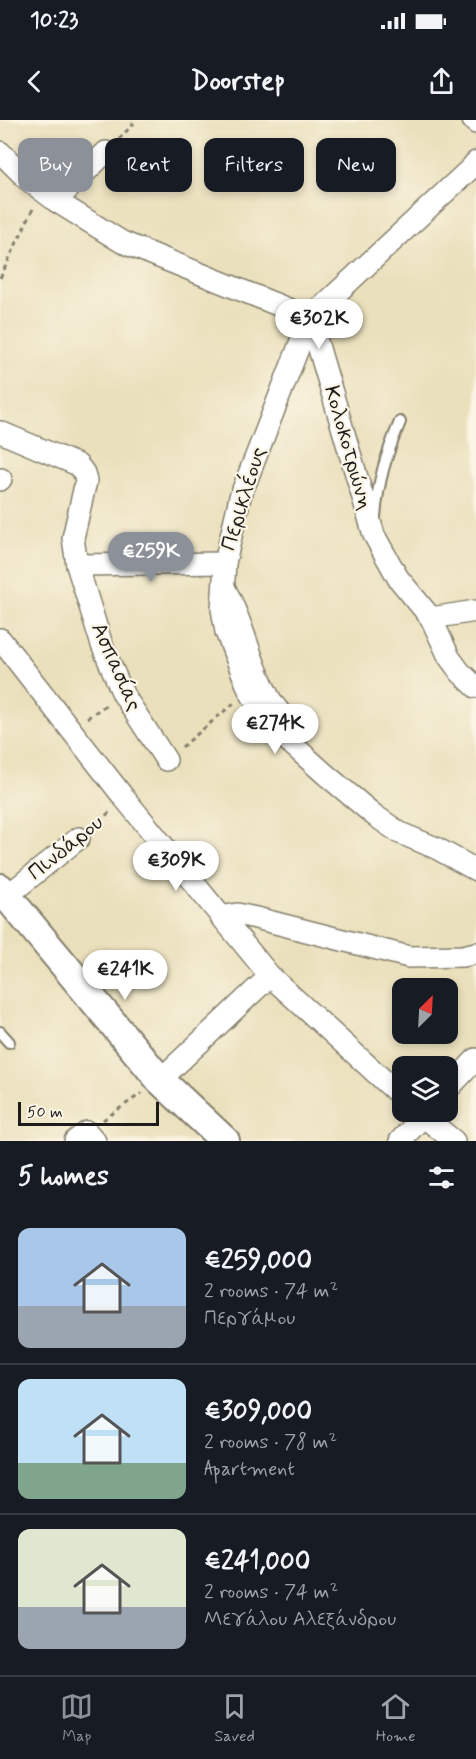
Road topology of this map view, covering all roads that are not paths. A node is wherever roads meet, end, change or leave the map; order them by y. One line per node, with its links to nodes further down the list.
1 (473, 120): 2 (street)
2 (476, 123)
3 (0, 152): 6 (street)
4 (105, 153): 6 (street)
5 (476, 162): 7 (street, Περικλέους)
6 (49, 196): 7 (street)
7 (310, 318): 10 (street, Κολοκοτρώνη); 11 (street, Περικλέους)
8 (399, 422): 10 (lane)
9 (0, 432): 12 (street, Ασπασίας)
10 (374, 535): 15 (street, Κολοκοτρώνη)
11 (225, 563): 12 (street); 13 (street, Περικλέους)
12 (77, 565): 18 (street, Ασπασίας)
13 (224, 586): 20 (street); 20 (street, Περικλέους)
14 (476, 611): 15 (street)
15 (431, 618): 17 (street, Κολοκοτρώνη)
16 (0, 639): 23 (street)
17 (476, 687)
18 (166, 760)
19 (79, 838): 22 (street, Πινδάρου)
20 (436, 848): 21 (street, Περικλέους)
21 (476, 870)
22 (4, 892): 30 (street)
23 (222, 917): 24 (street); 25 (street)
24 (476, 953)
25 (270, 976): 30 (street); 31 (street)
26 (0, 1032): 27 (lane)
27 (9, 1042)
28 (476, 1059): 29 (street)
29 (458, 1078)
30 (160, 1080): 34 (street)
31 (392, 1088)
32 (415, 1122): 35 (street)
33 (432, 1122): 36 (street)
34 (225, 1141)
35 (400, 1141)
36 (454, 1141)

